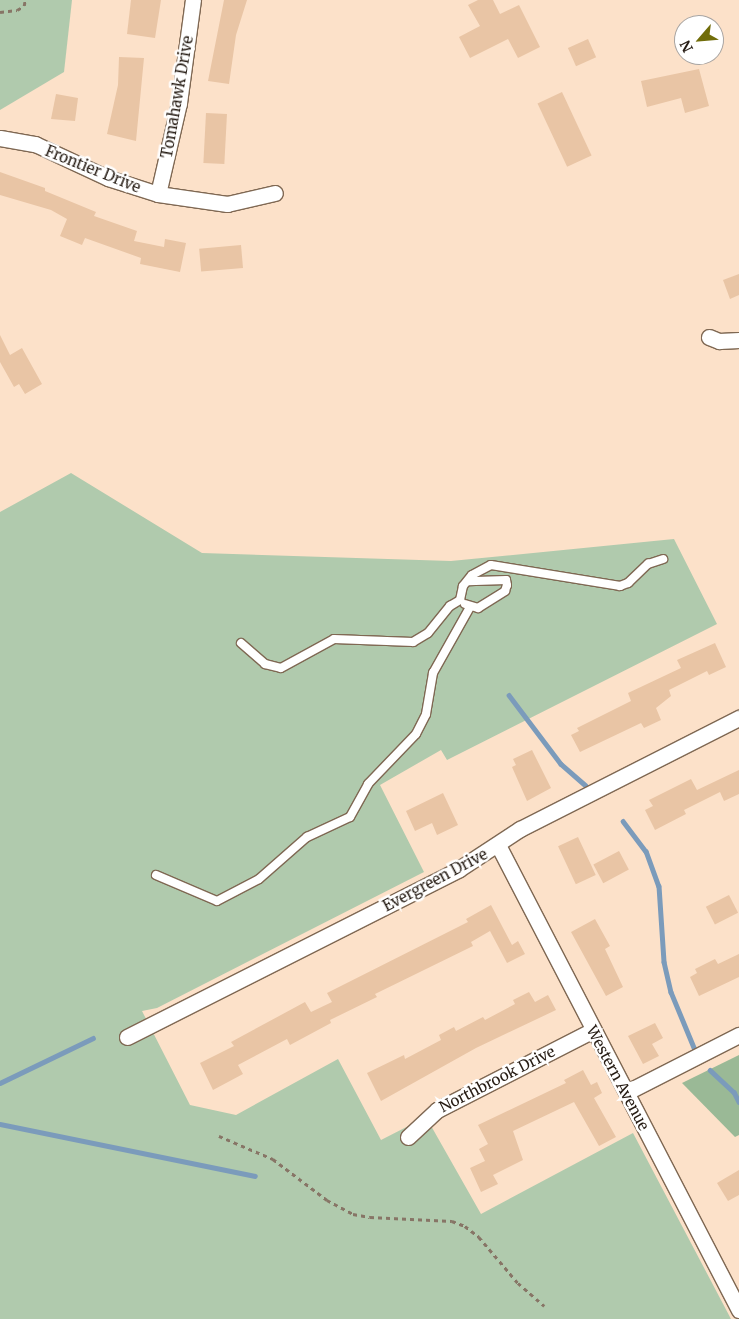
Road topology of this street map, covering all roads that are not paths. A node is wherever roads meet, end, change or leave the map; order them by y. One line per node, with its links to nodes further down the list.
1 (193, 0): 4 (street, Tomahawk Drive)
2 (0, 138): 4 (street, Frontier Drive)
3 (275, 193): 4 (street, Frontier Drive)
4 (158, 194)
5 (709, 337): 6 (street)
6 (739, 340)
7 (663, 559): 8 (lane)
8 (468, 582): 9 (lane); 10 (lane)
9 (460, 600): 10 (lane); 11 (lane)
10 (470, 607): 14 (lane)
11 (241, 643)
12 (739, 718): 13 (street, Evergreen Drive)
13 (498, 845): 15 (street, Western Avenue); 16 (street, Evergreen Drive)
14 (156, 875)
15 (593, 1030): 18 (street, Western Avenue); 19 (street, Northbrook Drive)
16 (127, 1036)
17 (739, 1036): 18 (street)
18 (627, 1092): 20 (street, Western Avenue)
19 (408, 1137)
20 (739, 1310)

